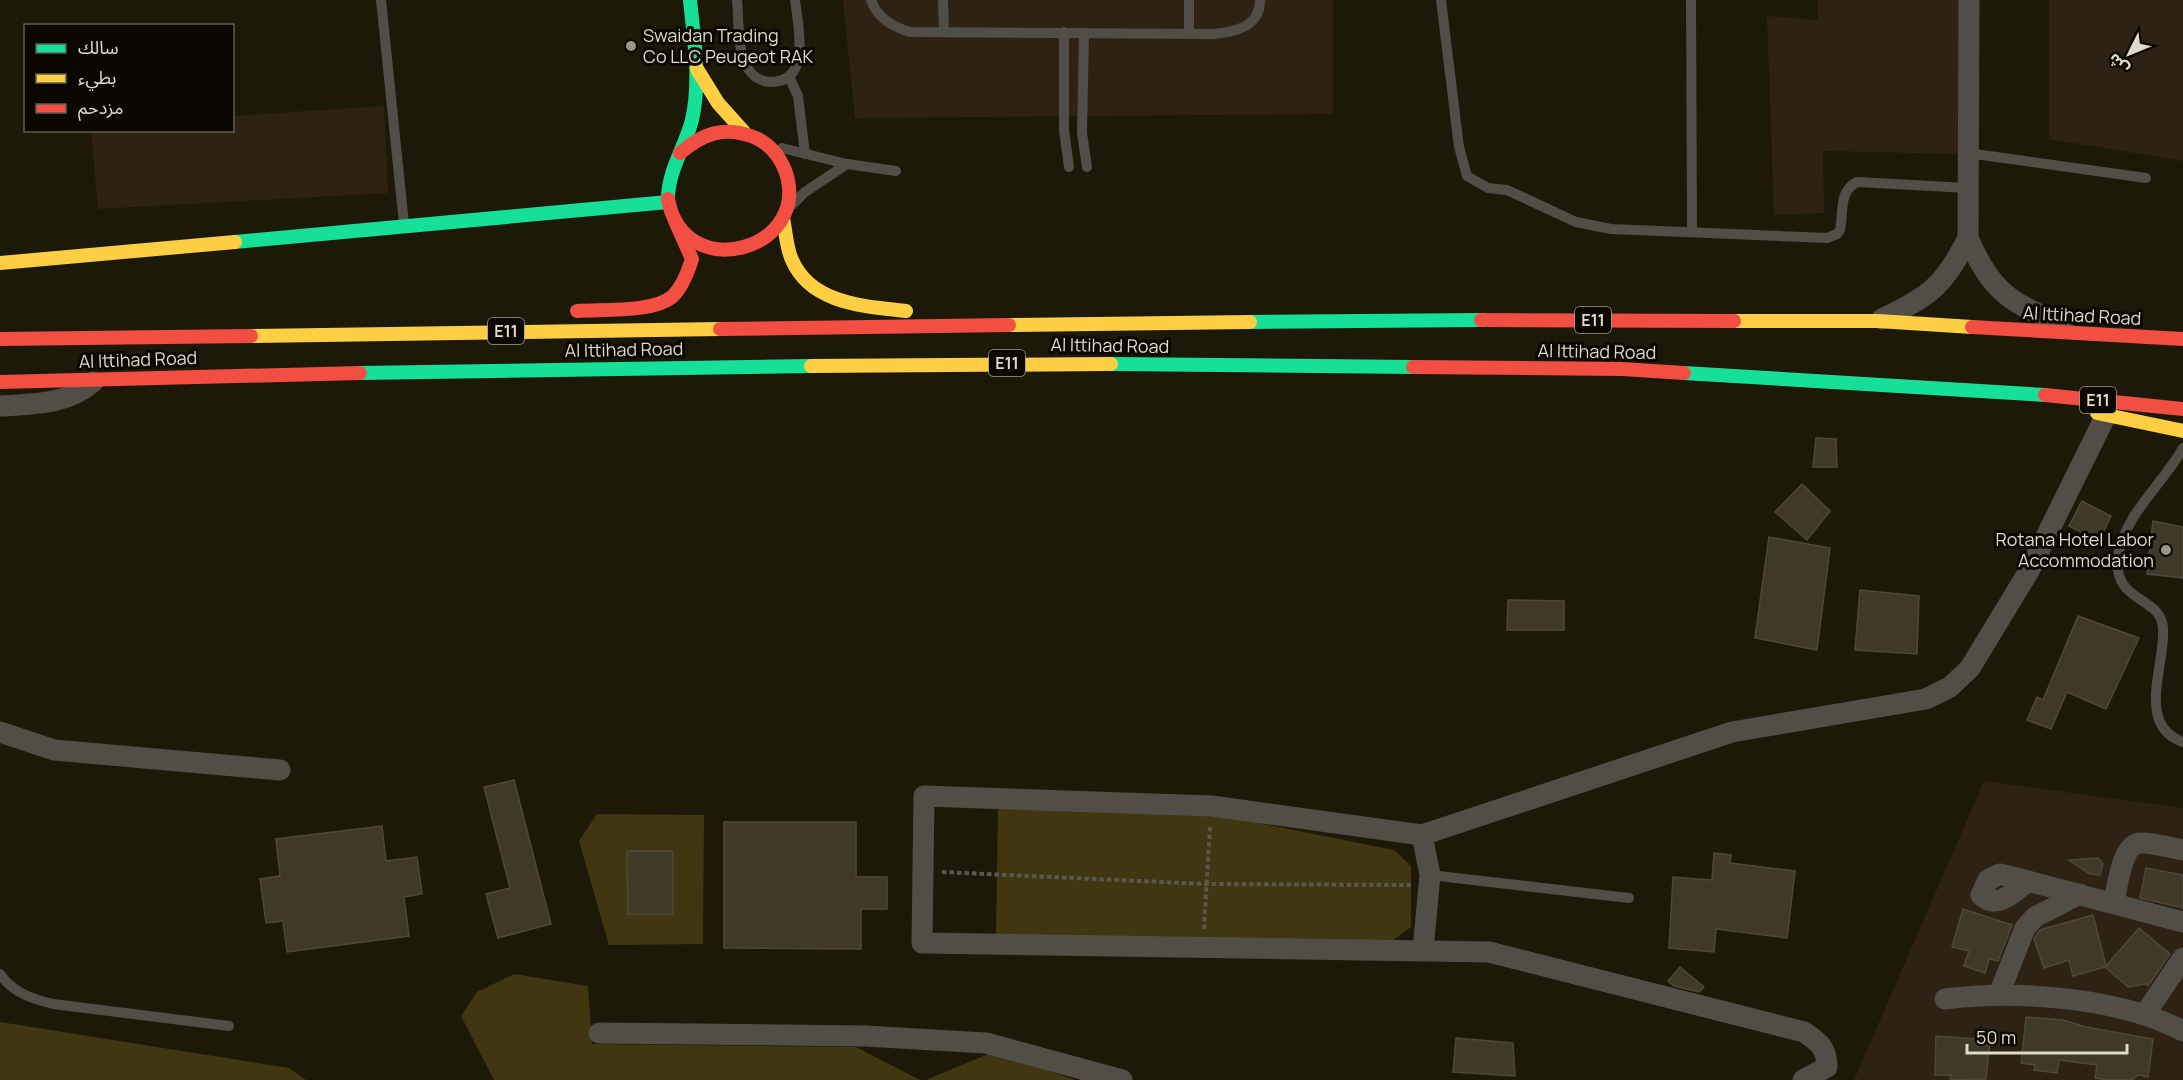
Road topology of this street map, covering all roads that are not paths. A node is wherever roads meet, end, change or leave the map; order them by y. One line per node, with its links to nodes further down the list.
1 (381, 0): 32 (lane)
2 (690, 0): 16 (main road)
3 (737, 0): 17 (lane)
4 (795, 0): 17 (lane)
5 (871, 0): 12 (lane)
6 (943, 0): 12 (lane)
7 (1189, 0): 15 (lane)
8 (1260, 0): 15 (lane)
9 (1441, 0): 33 (lane)
10 (1691, 0): 33 (lane)
11 (1969, 0): 21 (street)
12 (944, 31): 13 (lane)
13 (1064, 32): 14 (lane); 24 (lane)
14 (1084, 33): 15 (lane); 25 (lane)
15 (1189, 34)
16 (697, 69): 18 (main road); 20 (main road)
17 (789, 77): 22 (lane)
18 (744, 132): 19 (main road); 20 (main road)
19 (762, 139): 22 (lane); 30 (main road)
20 (680, 153): 29 (main road)
21 (1968, 153): 27 (lane); 28 (street)
22 (805, 154): 23 (lane)
23 (847, 164): 26 (lane); 30 (lane)
24 (1069, 167)
25 (1087, 167)
26 (896, 171)
27 (2146, 178)
28 (1968, 188): 33 (lane); 34 (street)
29 (668, 202): 31 (main road); 32 (main road)
30 (785, 214): 31 (main road); 39 (main road)
31 (675, 221): 36 (main road)
32 (404, 224): 35 (main road)
33 (1692, 232)
34 (1968, 238): 38 (street); 41 (street)
35 (0, 263)
36 (568, 311)
37 (476, 319): 40 (main road)
38 (1878, 321): 39 (main road, Al Ittihad Road / E11); 41 (main road, Al Ittihad Road / E11)
39 (1012, 325): 40 (main road, Al Ittihad Road / E11)
40 (365, 332): 42 (main road, Al Ittihad Road / E11)
41 (2086, 335): 43 (main road, Al Ittihad Road / E11)
42 (0, 339)
43 (2183, 339)
44 (98, 379): 45 (main road, Al Ittihad Road / E11); 46 (main road, Al Ittihad Road / E11); 47 (street)
45 (0, 382)
46 (2013, 392): 48 (main road, Al Ittihad Road / E11); 49 (main road)
47 (0, 406)
48 (2183, 409)
49 (2106, 415): 50 (main road); 55 (street)
50 (2183, 431)
51 (2183, 448): 53 (lane)
52 (0, 732): 54 (street)
53 (2183, 742)
54 (280, 770)
55 (1422, 834): 57 (street); 63 (street)
56 (2183, 850): 61 (street)
57 (1430, 880): 60 (lane); 63 (street)
58 (2028, 880): 59 (street)
59 (2080, 894): 61 (street); 66 (street)
60 (1629, 898)
61 (2114, 902): 62 (street)
62 (2183, 922)
63 (1423, 950): 73 (street)
64 (2183, 958): 68 (street)
65 (0, 974): 69 (lane)
66 (1999, 994): 67 (street); 68 (street)
67 (1945, 999)
68 (2145, 1014): 70 (street)
69 (229, 1026)
70 (2183, 1031)
71 (599, 1033): 72 (street)
72 (1122, 1080)
73 (1803, 1080)

